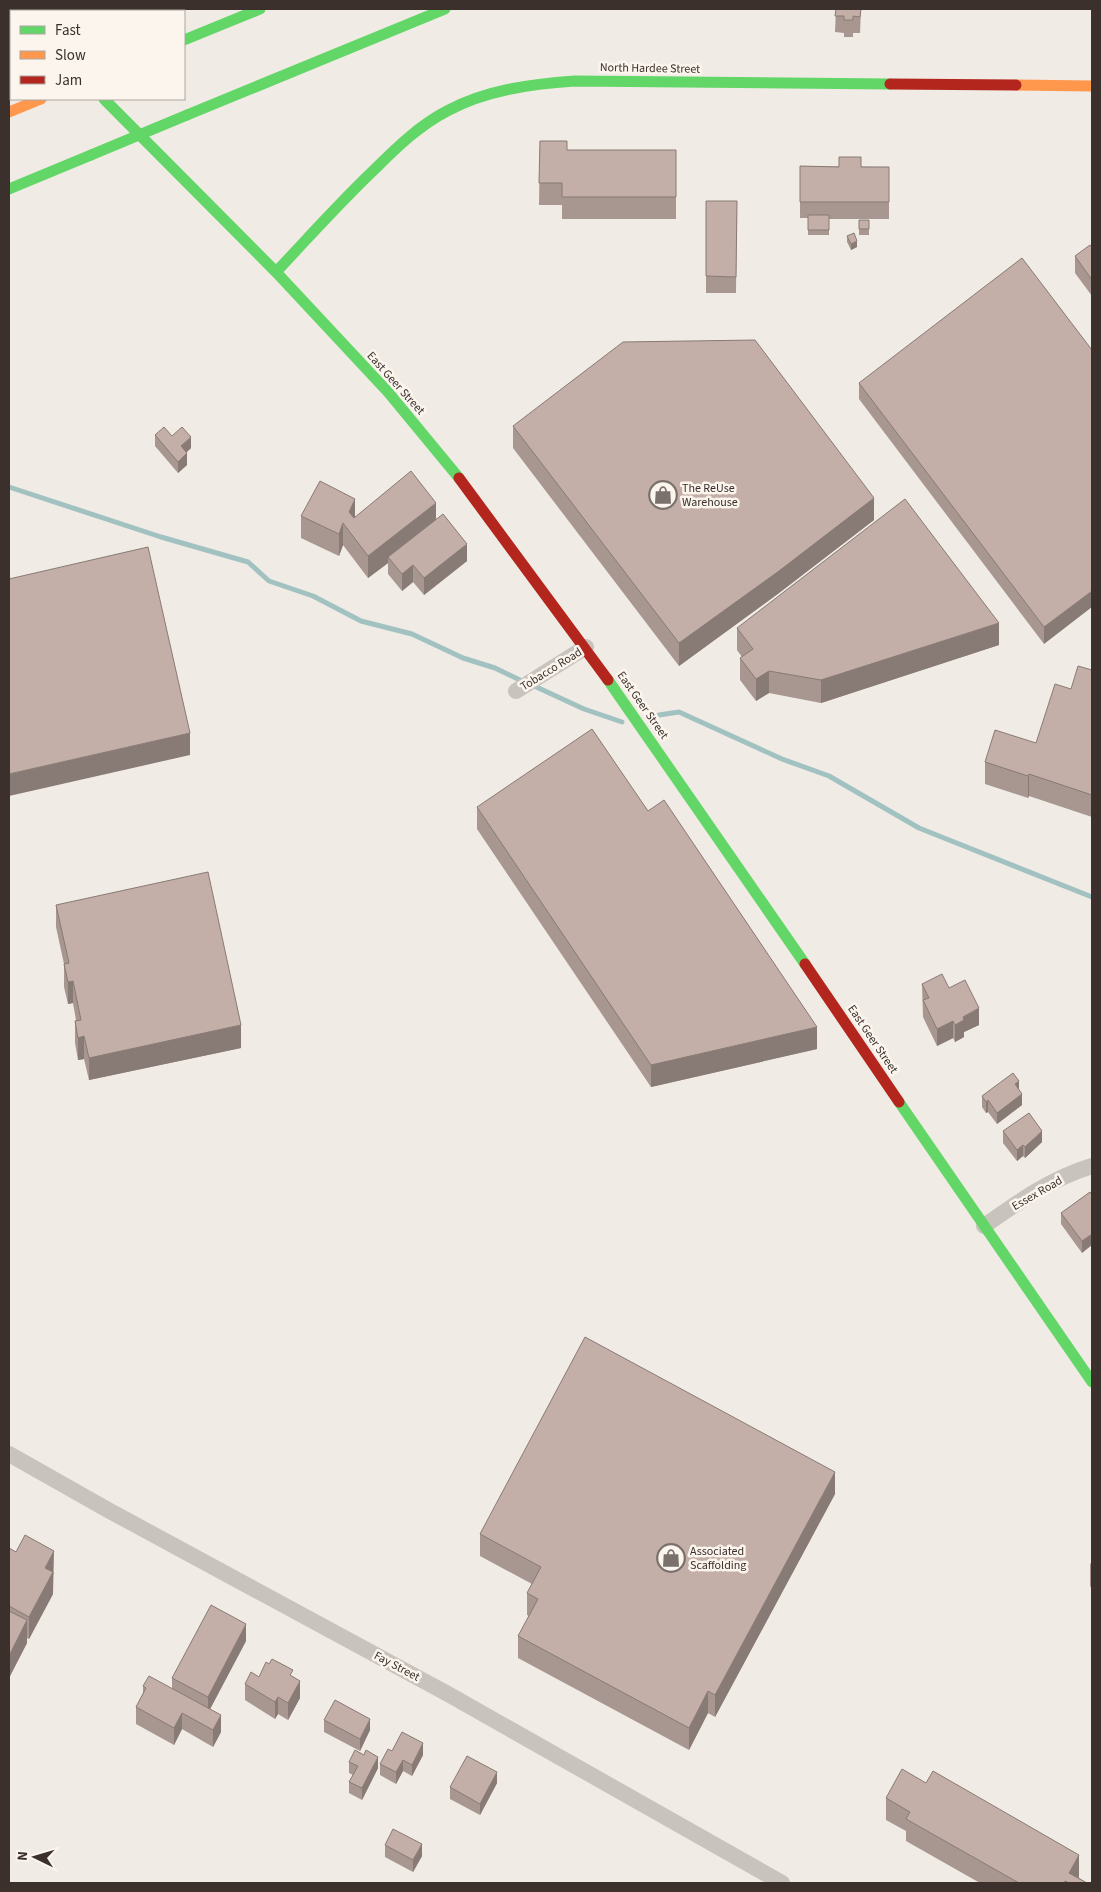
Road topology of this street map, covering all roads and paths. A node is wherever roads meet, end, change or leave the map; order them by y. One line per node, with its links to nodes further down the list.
1 (260, 9): 3 (main road)
2 (445, 9): 8 (main road, bridge)
3 (185, 40)
4 (1092, 86): 9 (main road, North Hardee Street)
5 (39, 100): 7 (main road)
6 (105, 100): 9 (main road, East Geer Street)
7 (9, 112)
8 (9, 189)
9 (276, 272): 10 (main road, East Geer Street)
10 (586, 647): 11 (street, Tobacco Road); 13 (main road, East Geer Street)
11 (516, 691)
12 (1092, 1166): 13 (street, Essex Road)
13 (984, 1226): 14 (main road, East Geer Street)
14 (1092, 1382)
15 (9, 1454): 16 (street, Fay Street)
16 (782, 1883)

